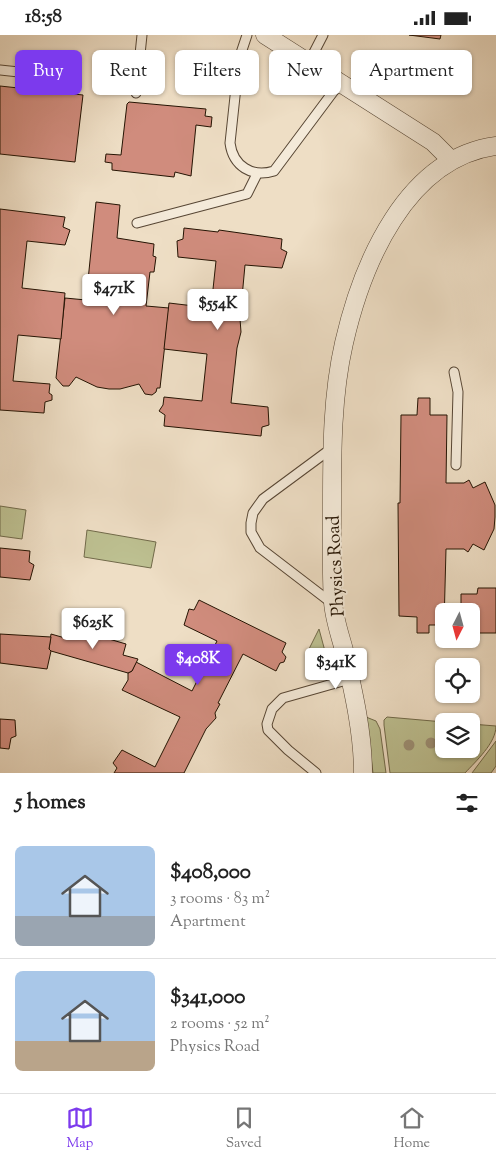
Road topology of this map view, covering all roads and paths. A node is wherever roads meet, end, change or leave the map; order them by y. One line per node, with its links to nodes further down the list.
1 (142, 35): 5 (lane)
2 (247, 35): 14 (lane)
3 (265, 35): 6 (street)
4 (323, 35): 7 (lane)
5 (140, 50)
6 (287, 50)
7 (315, 50)
8 (0, 71): 9 (lane)
9 (15, 72)
10 (341, 85): 13 (street)
11 (330, 95): 14 (lane)
12 (496, 146): 13 (street, Physics Road)
13 (451, 160): 17 (street, Physics Road)
14 (257, 174): 15 (lane)
15 (137, 223)
16 (454, 372): 18 (lane)
17 (332, 447): 19 (street, Physics Road); 19 (lane)
18 (456, 465)
19 (333, 605): 20 (street, Physics Road)
20 (350, 679): 21 (lane); 22 (street, Physics Road)
21 (316, 773)
22 (363, 773)

